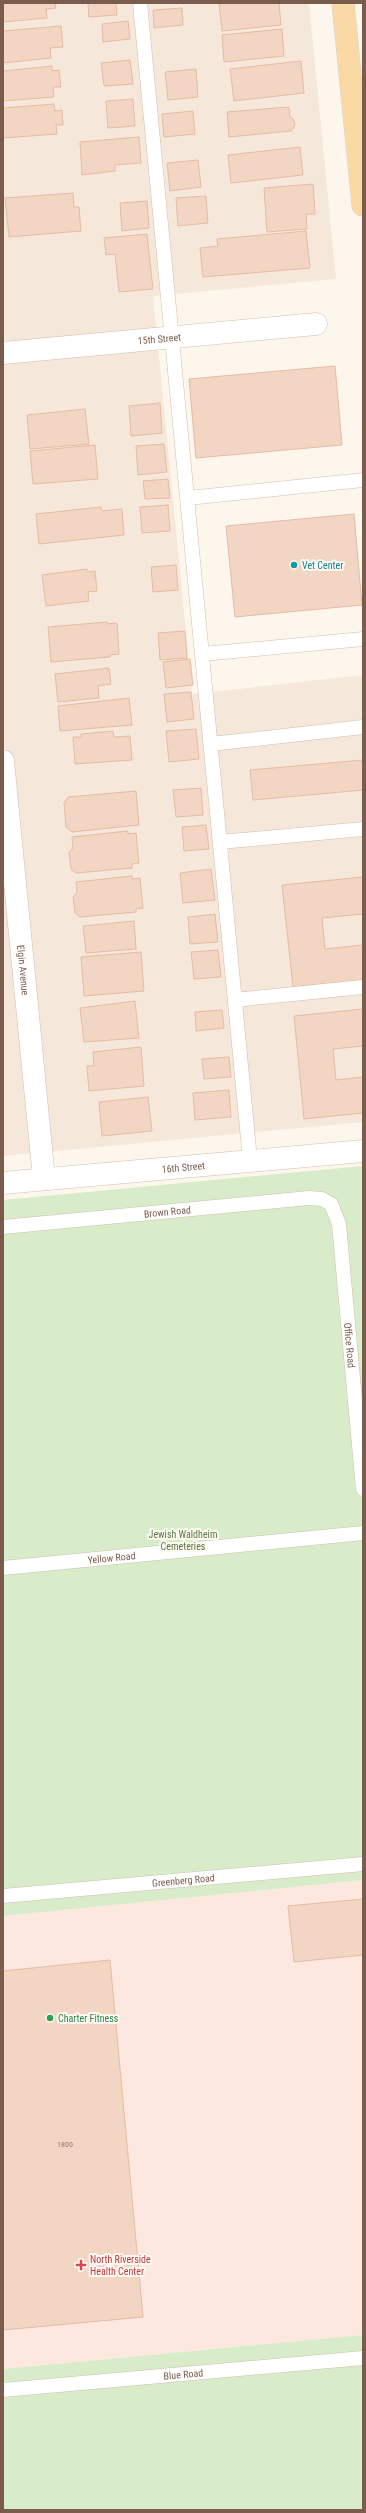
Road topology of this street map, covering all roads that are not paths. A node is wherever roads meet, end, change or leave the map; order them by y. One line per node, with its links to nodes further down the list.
1 (140, 3): 5 (lane)
2 (343, 3): 3 (main road)
3 (363, 205)
4 (316, 324): 5 (street, 15th Street)
5 (173, 337): 6 (street, 15th Street); 8 (lane)
6 (3, 353)
7 (363, 480): 8 (lane)
8 (188, 498): 10 (lane)
9 (363, 639): 10 (lane)
10 (203, 654): 12 (lane)
11 (363, 727): 12 (lane)
12 (211, 744): 15 (lane)
13 (3, 761): 20 (street, Elgin Avenue)
14 (363, 828): 15 (lane)
15 (220, 842): 17 (lane)
16 (363, 987): 17 (lane)
17 (235, 1000): 19 (lane)
18 (363, 1151): 19 (street, 16th Street)
19 (250, 1160): 20 (street, 16th Street)
20 (44, 1179): 21 (street, 16th Street)
21 (3, 1183)
22 (332, 1204): 23 (lane, Brown Road); 24 (lane, Office Road)
23 (3, 1227)
24 (363, 1489)
25 (363, 1533): 26 (lane, Yellow Road)
26 (3, 1568)
27 (363, 1864): 28 (lane, Greenberg Road)
28 (3, 1896)
29 (363, 2358): 30 (lane, Blue Road)
30 (3, 2390)

